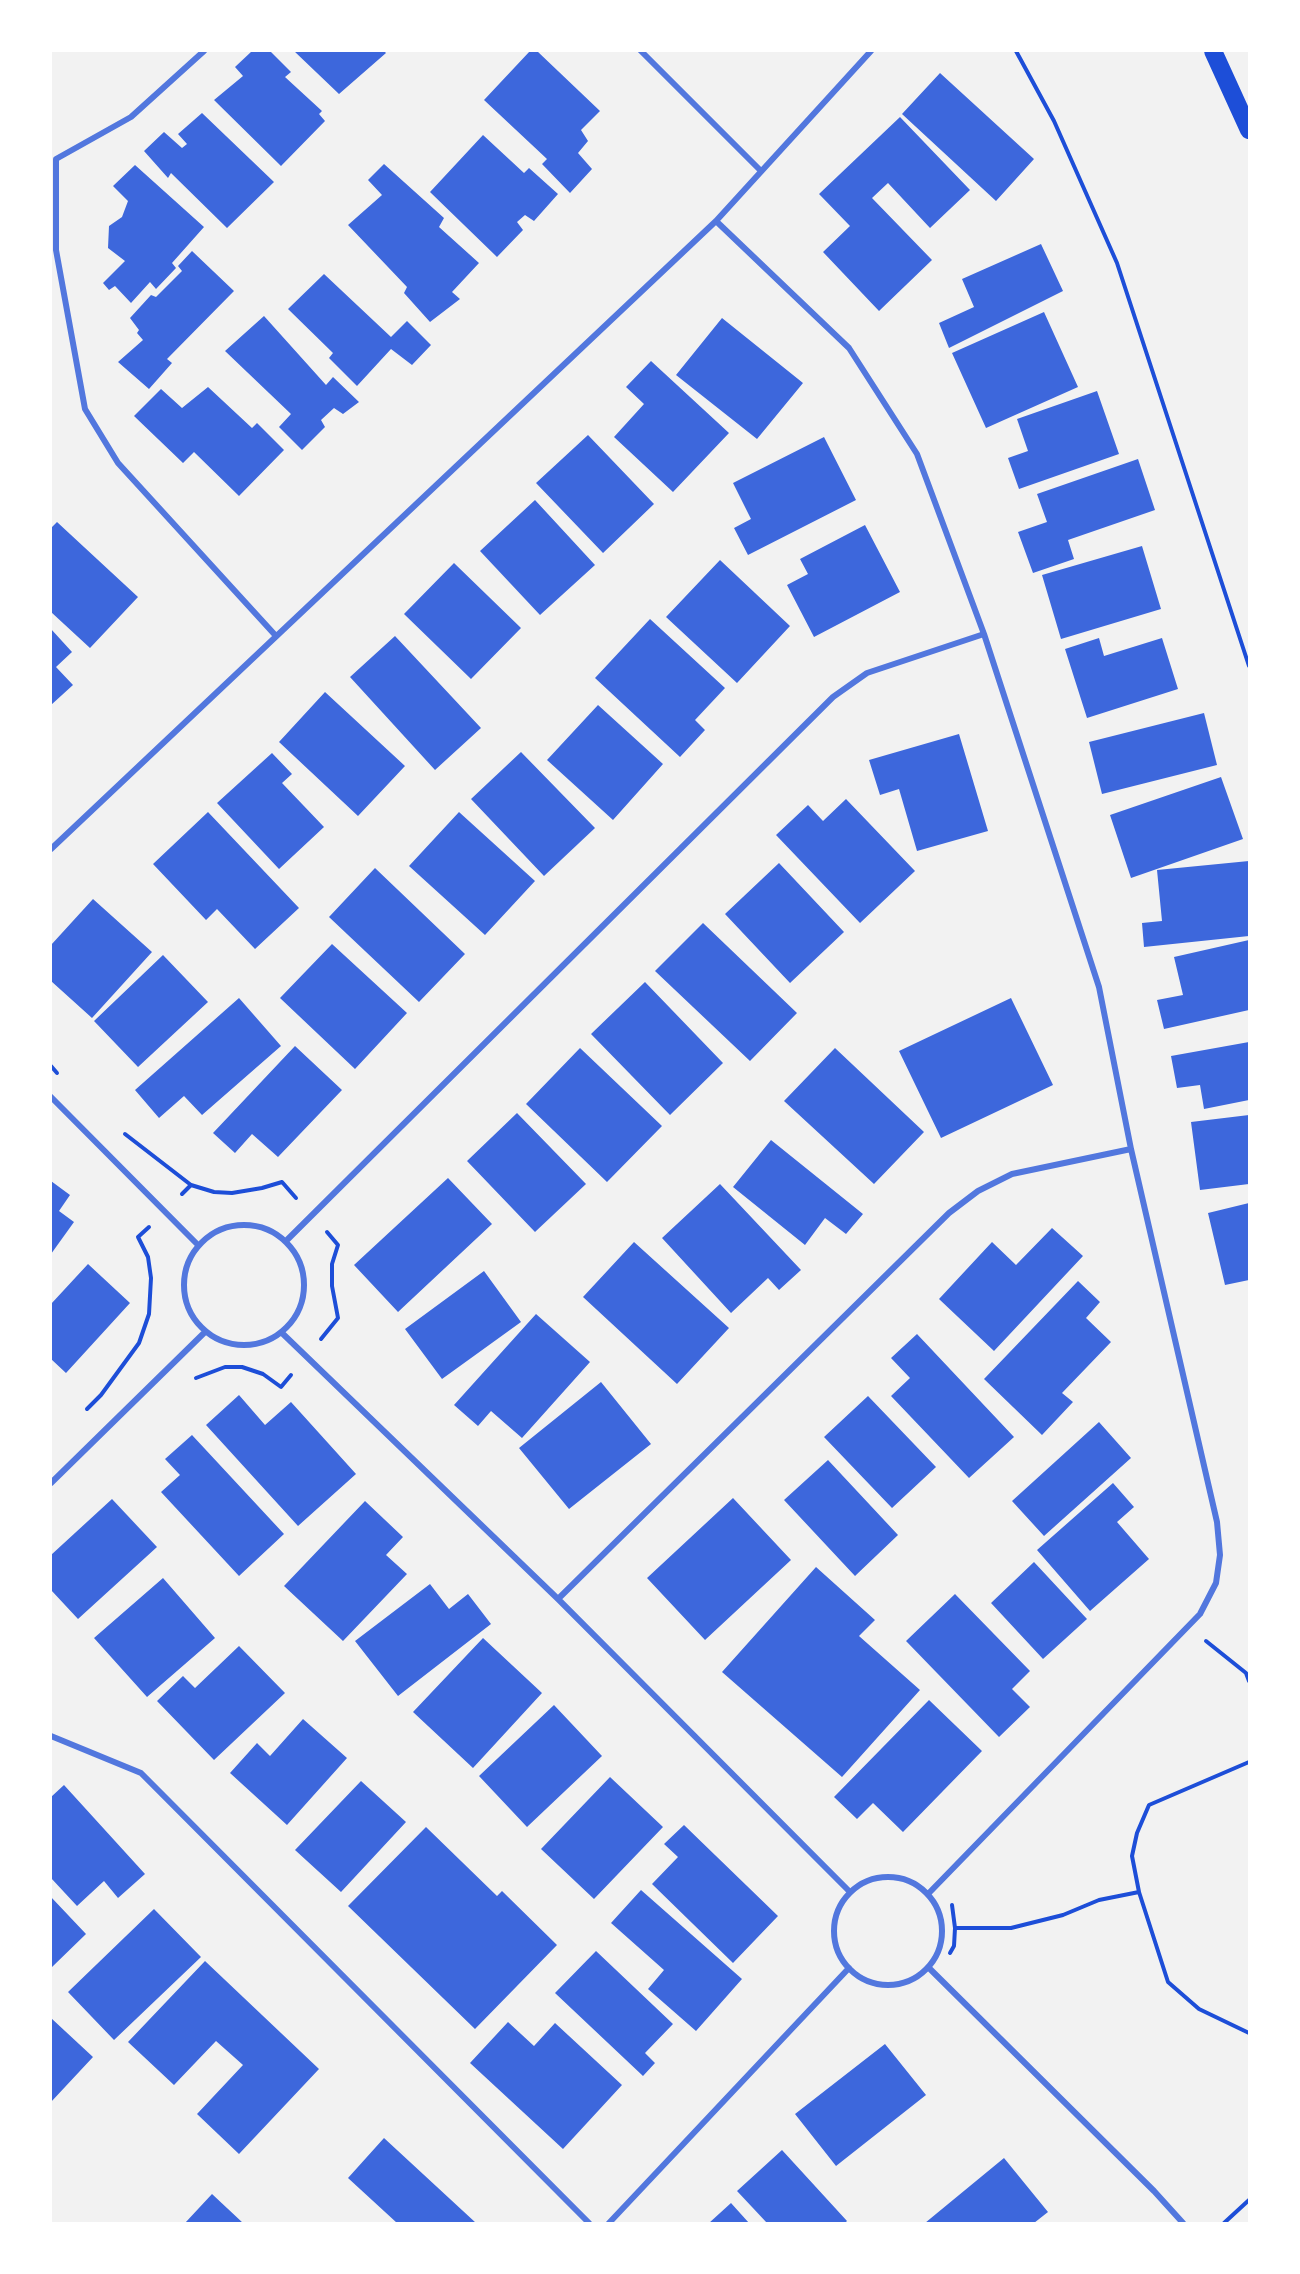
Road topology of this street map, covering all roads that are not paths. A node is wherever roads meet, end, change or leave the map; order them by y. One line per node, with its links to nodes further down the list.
1 (204, 51): 9 (street)
2 (641, 51): 6 (street)
3 (871, 51): 6 (street)
4 (1213, 51): 5 (highway)
5 (1249, 130)
6 (761, 171): 7 (street)
7 (716, 221): 8 (street); 9 (street)
8 (984, 634): 12 (street); 13 (street)
9 (276, 636): 10 (street)
10 (51, 849)
11 (51, 1097): 14 (street)
12 (1131, 1149): 18 (street); 21 (street)
13 (286, 1241): 14 (street); 16 (street)
14 (198, 1245): 15 (street)
15 (205, 1332): 16 (street); 17 (street)
16 (282, 1333): 18 (street)
17 (51, 1483)
18 (558, 1599): 20 (street)
19 (51, 1736): 24 (street)
20 (850, 1892): 21 (street); 23 (street)
21 (928, 1894): 22 (street)
22 (928, 1967): 23 (street); 26 (street)
23 (849, 1968): 25 (street)
24 (589, 2223)
25 (609, 2223)
26 (1183, 2223)

